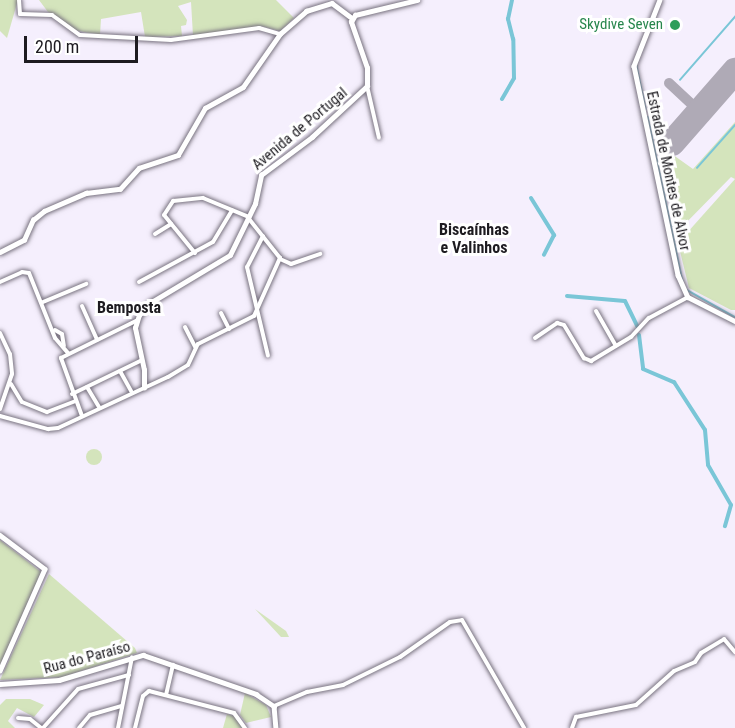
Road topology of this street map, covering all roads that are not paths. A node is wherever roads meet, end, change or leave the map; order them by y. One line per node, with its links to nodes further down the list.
1 (19, 0): 6 (street)
2 (417, 0): 5 (street)
3 (332, 1): 5 (street); 6 (street)
4 (661, 1): 21 (street, Estrada de Montes de Alvor)
5 (352, 18): 7 (street)
6 (280, 34): 14 (street)
7 (367, 86): 8 (street); 10 (street, Avenida de Portugal)
8 (379, 138)
9 (232, 210): 10 (street); 11 (street); 15 (street)
10 (249, 218): 13 (street); 27 (street, Avenida de Portugal)
11 (171, 224): 12 (street); 15 (street)
12 (155, 234)
13 (263, 236): 17 (street); 24 (street)
14 (0, 252)
15 (195, 253): 19 (street)
16 (320, 254): 17 (street)
17 (280, 258): 24 (street)
18 (0, 282): 22 (street)
19 (139, 282)
20 (86, 284): 22 (street)
21 (688, 297): 28 (street); 34 (street)
22 (43, 302): 36 (street)
23 (82, 306): 33 (street)
24 (257, 310): 30 (street); 37 (street)
25 (599, 312): 34 (street)
26 (221, 314): 30 (street)
27 (136, 321): 33 (street); 38 (street)
28 (735, 321)
29 (185, 327): 35 (street)
30 (229, 329): 35 (street)
31 (0, 333): 40 (street)
32 (535, 338): 34 (street)
33 (97, 340): 36 (street)
34 (616, 346)
35 (195, 347): 42 (street)
36 (68, 353): 44 (street)
37 (268, 356)
38 (142, 360): 39 (street); 42 (street)
39 (120, 371): 41 (street); 43 (street)
40 (11, 384): 45 (street); 47 (street)
41 (87, 387): 44 (street); 46 (street)
42 (144, 388): 43 (street)
43 (131, 391): 46 (street)
44 (72, 394): 45 (street)
45 (75, 402): 49 (street)
46 (99, 407): 49 (street)
47 (0, 409)
48 (0, 416): 49 (street)
49 (82, 416)
50 (0, 535): 54 (street)
51 (735, 652): 68 (street)
52 (132, 656): 53 (street, Rua do Paraíso); 55 (street); 56 (street, Rua do Paraíso)
53 (173, 665): 57 (street); 59 (street)
54 (0, 671)
55 (129, 675): 58 (street); 61 (street)
56 (0, 684)
57 (166, 695): 64 (street); 65 (street)
58 (122, 706): 62 (street); 63 (street)
59 (274, 706): 66 (street); 67 (street)
60 (18, 718): 61 (street)
61 (42, 728)
62 (79, 728)
63 (118, 728)
64 (137, 728)
65 (245, 728)
66 (276, 728)
67 (524, 728)
68 (572, 728)

